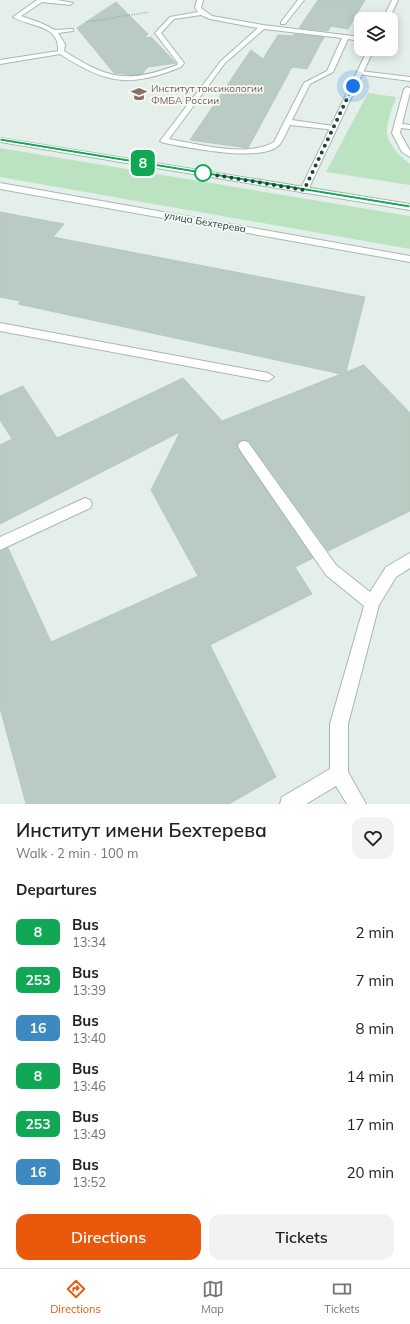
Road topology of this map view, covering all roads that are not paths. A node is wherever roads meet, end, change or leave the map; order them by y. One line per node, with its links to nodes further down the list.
1 (41, 0): 5 (street); 11 (street)
2 (200, 0): 7 (street)
3 (301, 0): 8 (street)
4 (395, 0): 6 (street)
5 (70, 4)
6 (389, 12)
7 (202, 13): 9 (street); 14 (street)
8 (284, 22)
9 (263, 27): 12 (street); 20 (street)
10 (71, 30): 11 (street)
11 (54, 32): 14 (street)
12 (345, 38): 13 (street); 20 (street)
13 (354, 39)
14 (61, 52): 16 (street)
15 (368, 56): 17 (street)
16 (0, 62)
17 (360, 73): 18 (street); 23 (street)
18 (410, 80): 19 (street)
19 (408, 90): 21 (street)
20 (288, 122): 23 (street)
21 (398, 126): 22 (street); 25 (street)
22 (410, 127)
23 (333, 128): 27 (street)
24 (0, 140): 27 (street)
25 (410, 155)
26 (0, 186): 29 (street, улица Бехтерева)
27 (304, 190): 28 (street)
28 (410, 207)
29 (410, 259)
30 (0, 327): 31 (street)
31 (268, 377)
32 (244, 446): 36 (street)
33 (85, 504): 34 (street)
34 (0, 544)
35 (410, 560): 36 (street)
36 (372, 603): 37 (street)
37 (339, 774): 38 (street); 39 (street)
38 (289, 804)
39 (356, 804)

